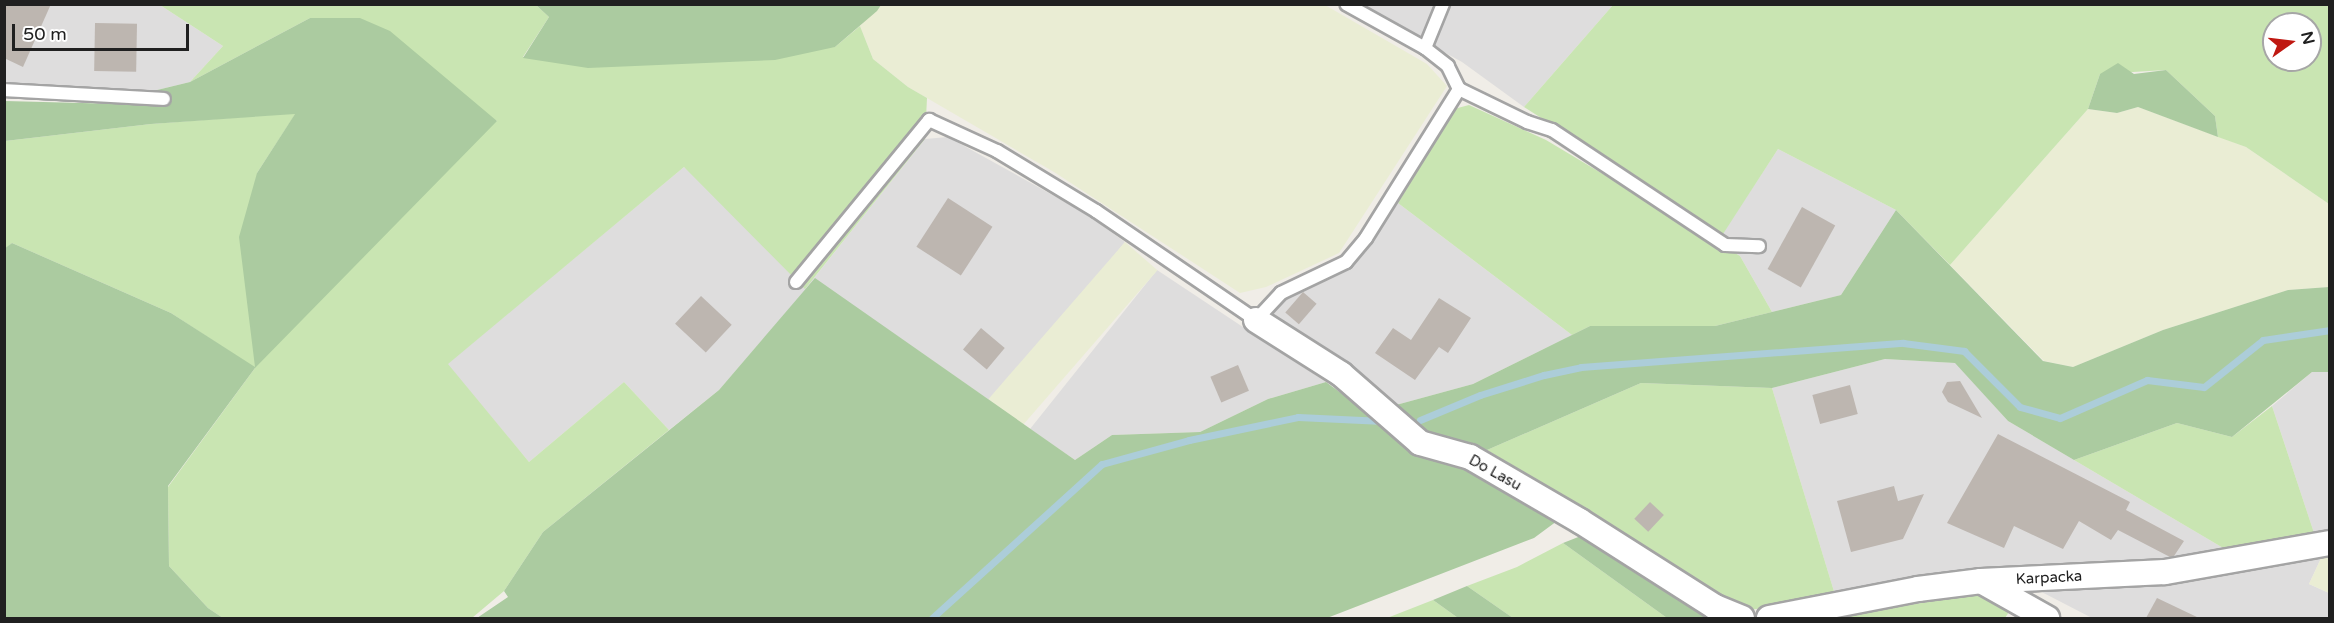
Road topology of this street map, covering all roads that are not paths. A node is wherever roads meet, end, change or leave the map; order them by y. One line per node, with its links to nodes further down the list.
1 (1346, 4): 3 (lane)
2 (1443, 4): 3 (lane)
3 (1425, 48): 4 (lane)
4 (1459, 89): 7 (lane); 9 (lane)
5 (4, 90): 6 (lane)
6 (164, 99)
7 (1759, 246)
8 (796, 282): 9 (lane)
9 (1256, 320): 12 (street, Do Lasu)
10 (2330, 543): 11 (street, Karpacka)
11 (1981, 581): 13 (street, Karpacka); 14 (street)
12 (1742, 618)
13 (1769, 618)
14 (2047, 618)

